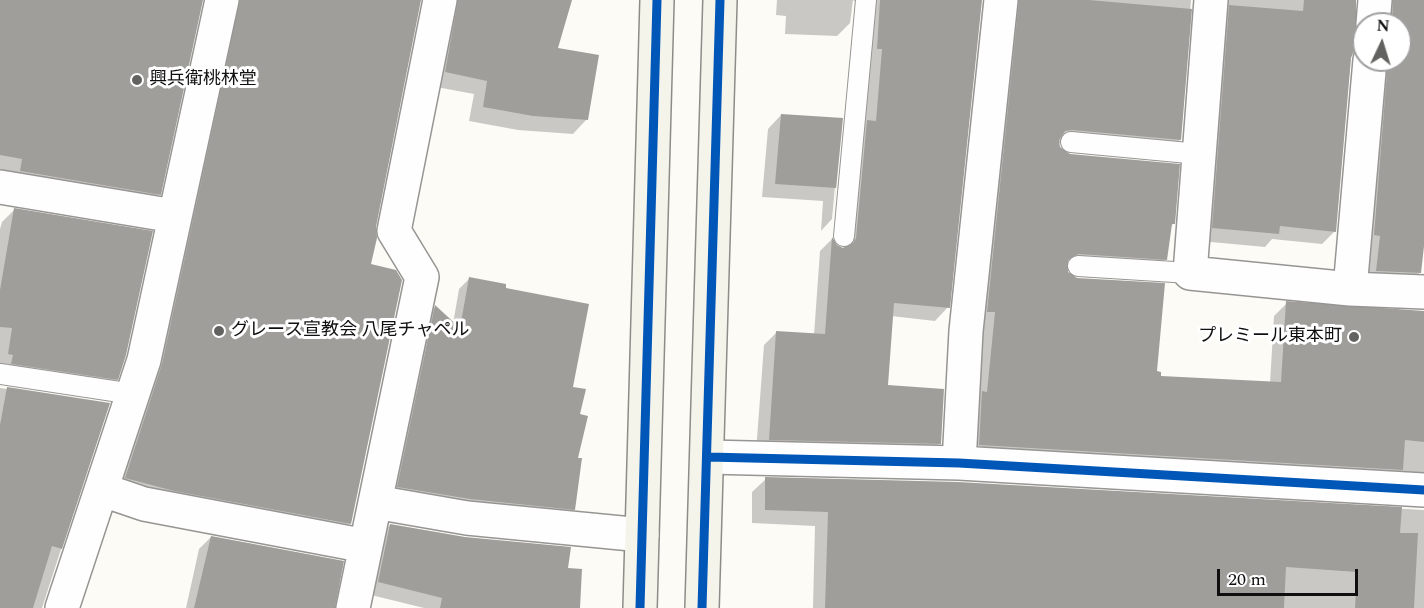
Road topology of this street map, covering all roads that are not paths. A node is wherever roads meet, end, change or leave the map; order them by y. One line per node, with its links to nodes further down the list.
1 (222, 0): 12 (street)
2 (440, 0): 24 (street)
3 (657, 0): 25 (street)
4 (720, 0): 20 (street)
5 (866, 0): 13 (lane)
6 (1001, 0): 21 (street)
7 (1211, 0): 10 (street)
8 (1369, 72): 16 (street)
9 (1071, 142): 10 (lane)
10 (1199, 154): 15 (street)
11 (0, 188): 12 (street)
12 (174, 216): 19 (street)
13 (844, 236)
14 (1078, 266): 15 (lane)
15 (1190, 273): 16 (street)
16 (1350, 288): 17 (street)
17 (1424, 292)
18 (0, 374): 19 (lane)
19 (133, 394): 22 (street)
20 (708, 457): 21 (street); 30 (street)
21 (959, 462): 23 (street)
22 (103, 490): 26 (street); 27 (street)
23 (1424, 490)
24 (375, 502): 25 (street); 26 (street)
25 (642, 535): 29 (street)
26 (366, 546): 28 (street)
27 (62, 608)
28 (353, 608)
29 (640, 608)
30 (702, 608)

